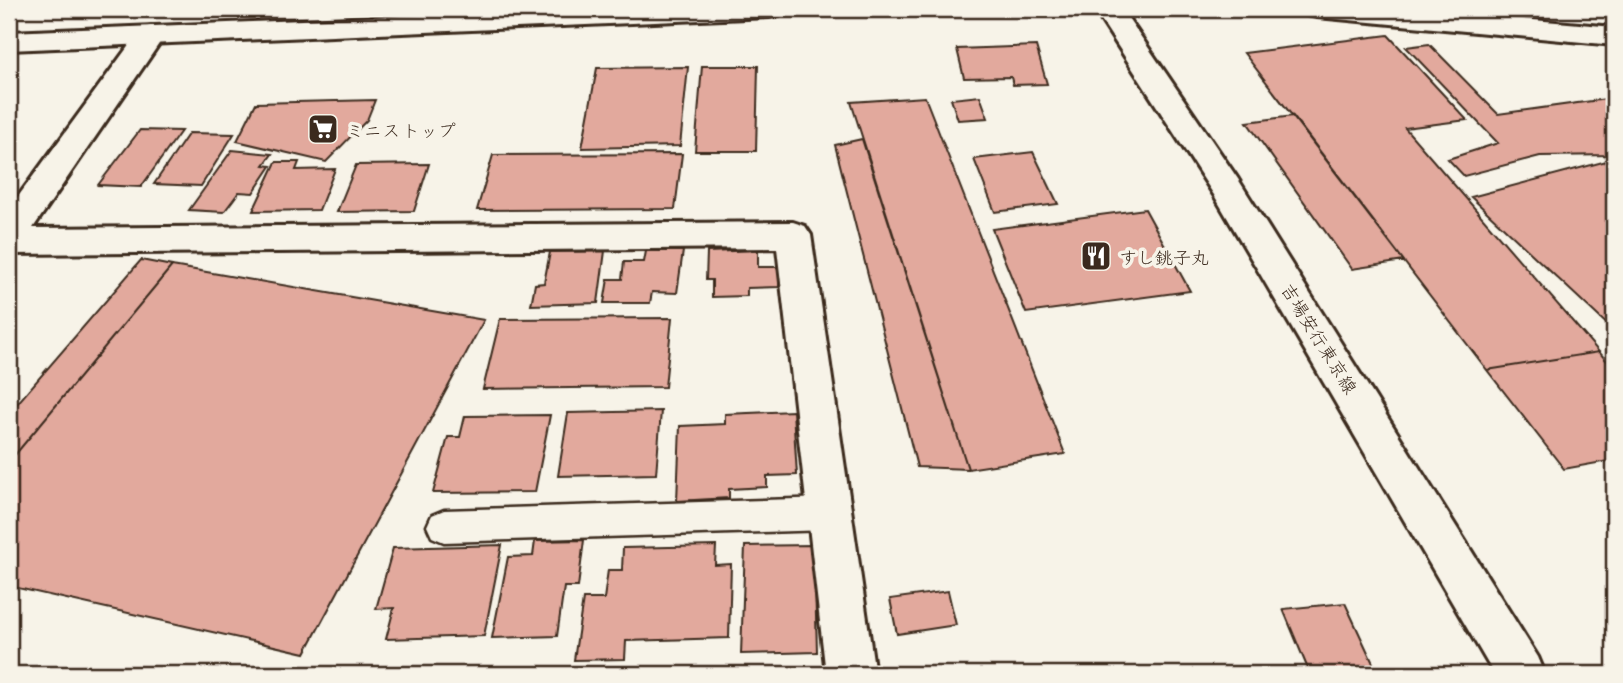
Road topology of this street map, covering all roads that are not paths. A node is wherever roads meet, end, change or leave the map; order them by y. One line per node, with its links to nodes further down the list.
1 (769, 9): 5 (street)
2 (1108, 9): 14 (street, 吉場安行東京線)
3 (1317, 9): 4 (street)
4 (1328, 9): 7 (street)
5 (463, 14): 6 (street)
6 (151, 35): 8 (street); 9 (street)
7 (1614, 36)
8 (9, 41)
9 (9, 235)
10 (9, 241): 11 (street)
11 (830, 514): 12 (lane); 13 (street)
12 (444, 526)
13 (851, 674)
14 (1521, 674)

